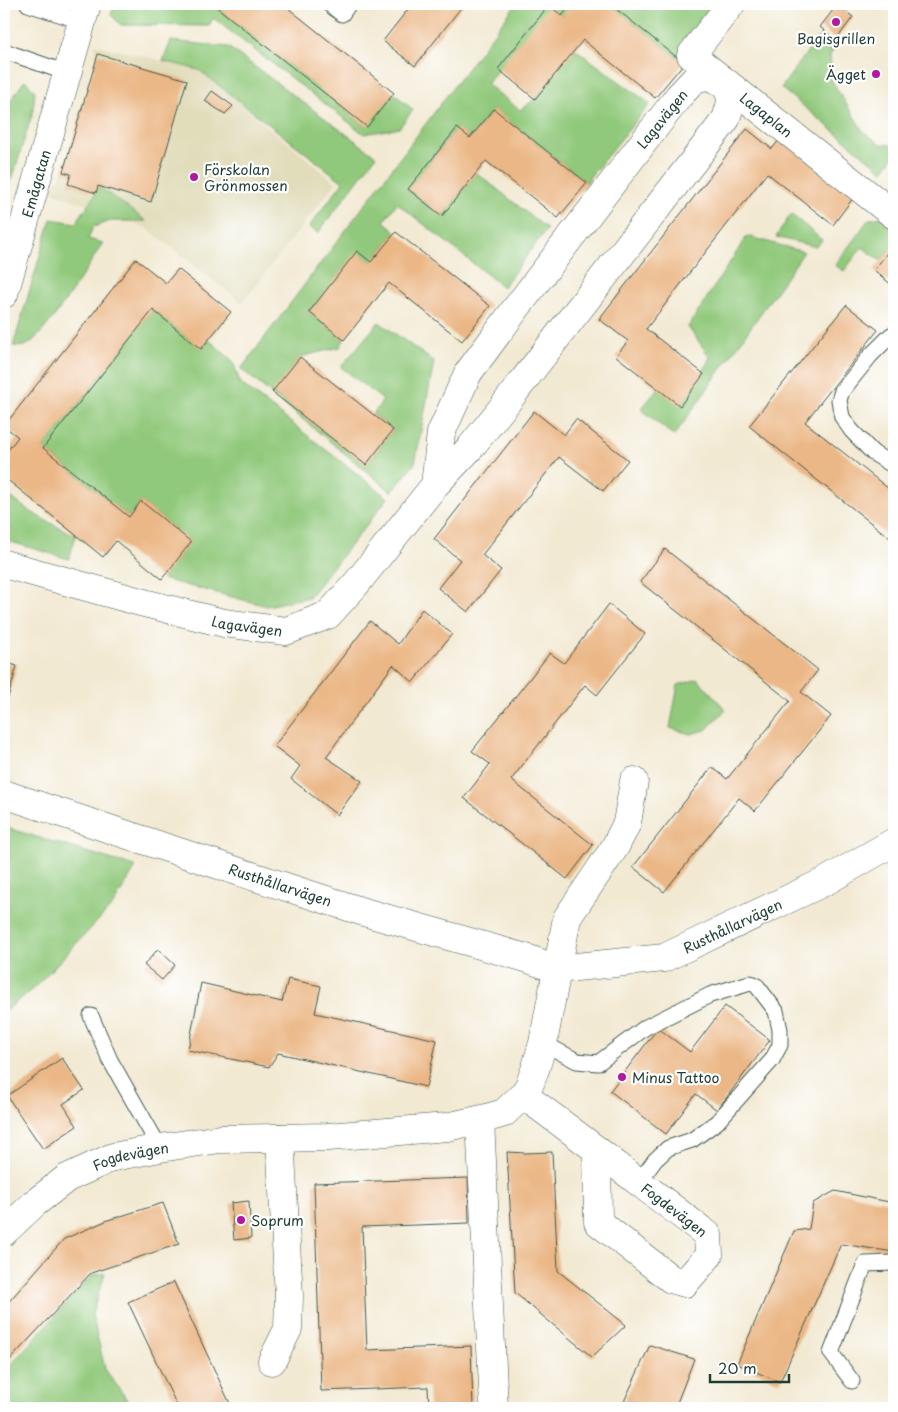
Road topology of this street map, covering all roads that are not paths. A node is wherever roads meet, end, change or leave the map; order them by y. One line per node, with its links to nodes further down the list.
1 (28, 4): 5 (lane, Emågatan)
2 (330, 4): 3 (lane)
3 (349, 4)
4 (731, 4): 8 (street, Lagaplan)
5 (84, 13): 7 (street, Emågatan)
6 (4, 51): 7 (lane)
7 (67, 73): 9 (street, Emågatan)
8 (894, 215)
9 (4, 294)
10 (894, 334): 11 (lane)
11 (894, 466)
12 (435, 485): 12 (street, Lagavägen); 13 (street, Lagavägen)
13 (4, 566)
14 (634, 782): 17 (street)
15 (4, 794): 17 (street, Rusthållarvägen, bridge)
16 (894, 842): 17 (street, Rusthållarvägen)
17 (557, 969): 19 (street, Fogdevägen)
18 (91, 1016): 23 (lane)
19 (543, 1043): 20 (street, Fogdevägen); 25 (lane)
20 (523, 1095): 21 (street, Fogdevägen); 24 (street, Fogdevägen)
21 (480, 1120): 22 (street, Fogdevägen); 30 (street)
22 (280, 1138): 23 (street, Fogdevägen); 28 (street)
23 (160, 1148): 26 (street, Fogdevägen)
24 (597, 1150): 25 (street, Fogdevägen); 25 (street, Fogdevägen)
25 (639, 1182)
26 (4, 1232)
27 (894, 1263): 29 (lane)
28 (272, 1361)
29 (852, 1381)
30 (494, 1408)

